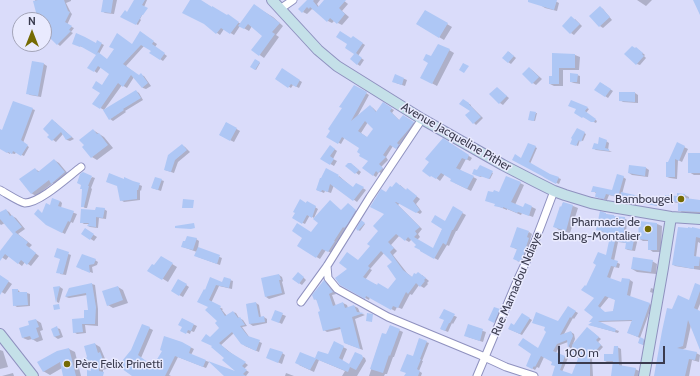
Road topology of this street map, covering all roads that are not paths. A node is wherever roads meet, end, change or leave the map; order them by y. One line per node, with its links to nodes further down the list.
1 (272, 0): 3 (street, Avenue Jacqueline Pither)
2 (293, 0): 3 (street)
3 (280, 9): 4 (street, Avenue Jacqueline Pither)
4 (422, 119): 7 (street, Avenue Jacqueline Pither); 10 (street)
5 (81, 167): 6 (street)
6 (0, 190)
7 (554, 191): 8 (street, Avenue Jacqueline Pither); 13 (street, Rue Mamadou Ndiaye)
8 (671, 217): 9 (street, Avenue Jacqueline Pither); 17 (street)
9 (700, 219)
10 (327, 266): 11 (street); 13 (street)
11 (301, 302)
12 (0, 334): 14 (street)
13 (485, 358): 15 (street, Rue Mamadou Ndiaye); 16 (street)
14 (33, 376)
15 (477, 376)
16 (534, 376)
17 (644, 376)

